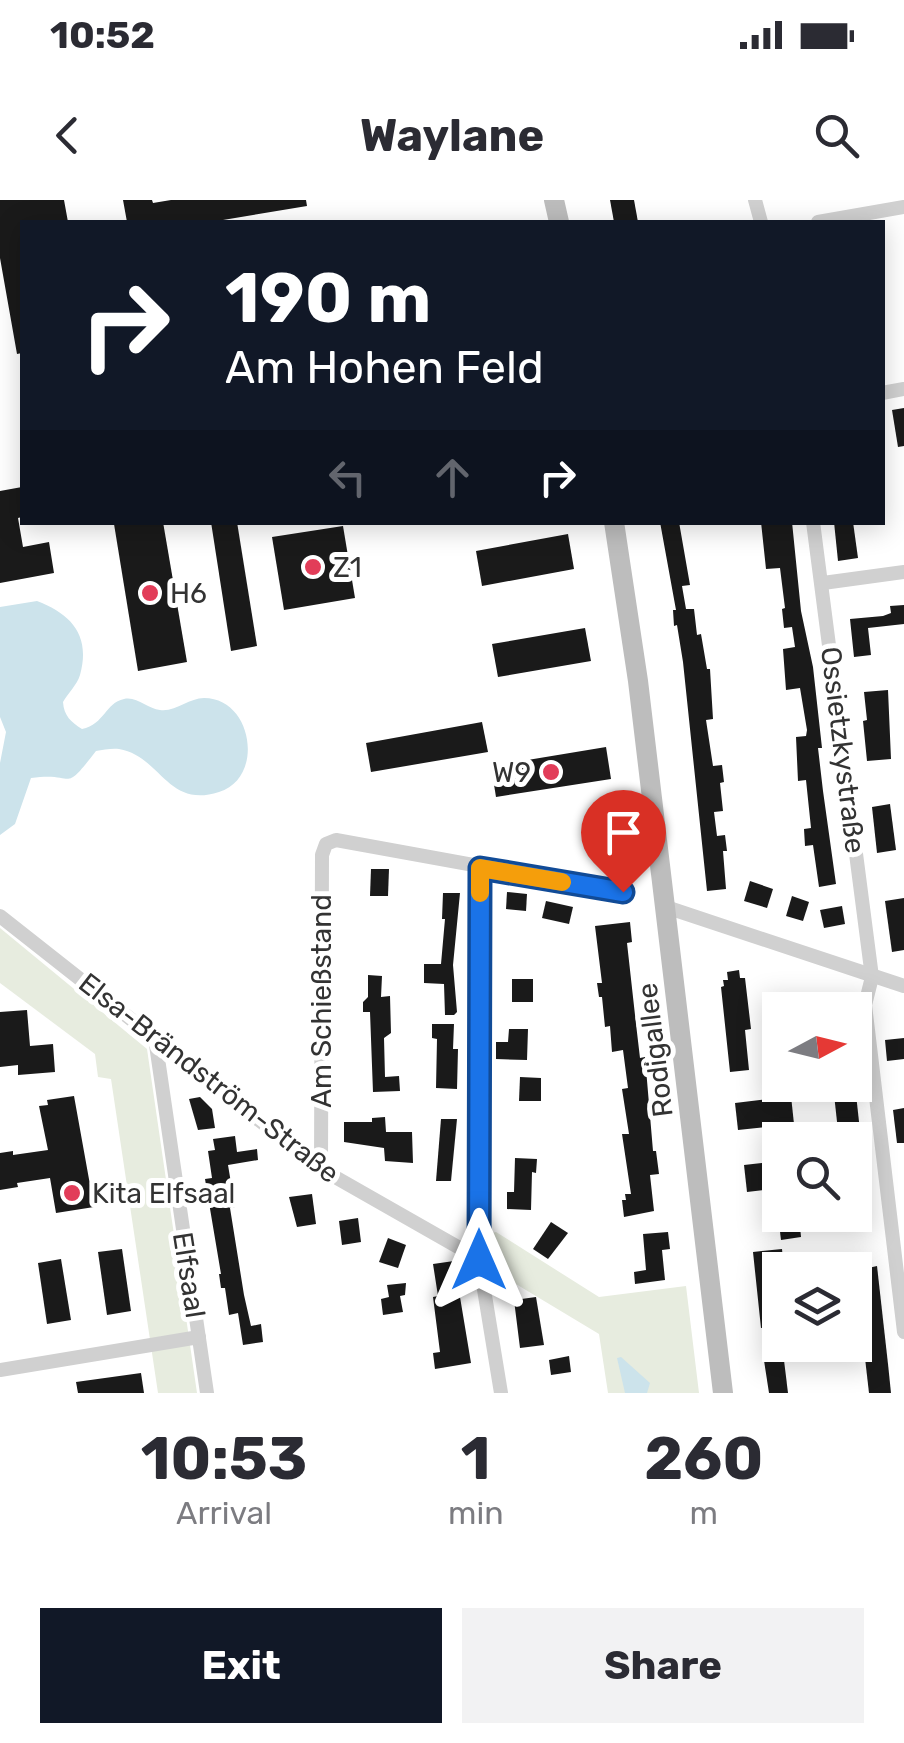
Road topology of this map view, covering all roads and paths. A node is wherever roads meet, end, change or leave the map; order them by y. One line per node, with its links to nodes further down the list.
1 (904, 206): 2 (street)
2 (829, 220)
3 (614, 525): 9 (main road, Rodigallee)
4 (813, 525): 6 (street, Ossietzkystraße)
5 (904, 572): 6 (street)
6 (822, 583): 11 (street, Ossietzkystraße)
7 (480, 868): 8 (street); 14 (street, Am Schießstand); 15 (street)
8 (623, 892)
9 (666, 907): 11 (street); 21 (main road, Rodigallee)
10 (0, 916): 13 (street, Elsa-Brändström-Straße)
11 (872, 977): 12 (street); 16 (street, Ossietzkystraße)
12 (904, 986)
13 (155, 1038): 14 (street, Elsa-Brändström-Straße); 17 (street, Elfsaal)
14 (321, 1170): 15 (street, Elsa-Brändström-Straße)
15 (479, 1260): 20 (street)
16 (904, 1332)
17 (199, 1337): 18 (street); 19 (street, Elfsaal)
18 (0, 1370)
19 (208, 1393)
20 (501, 1393)
21 (723, 1393)

